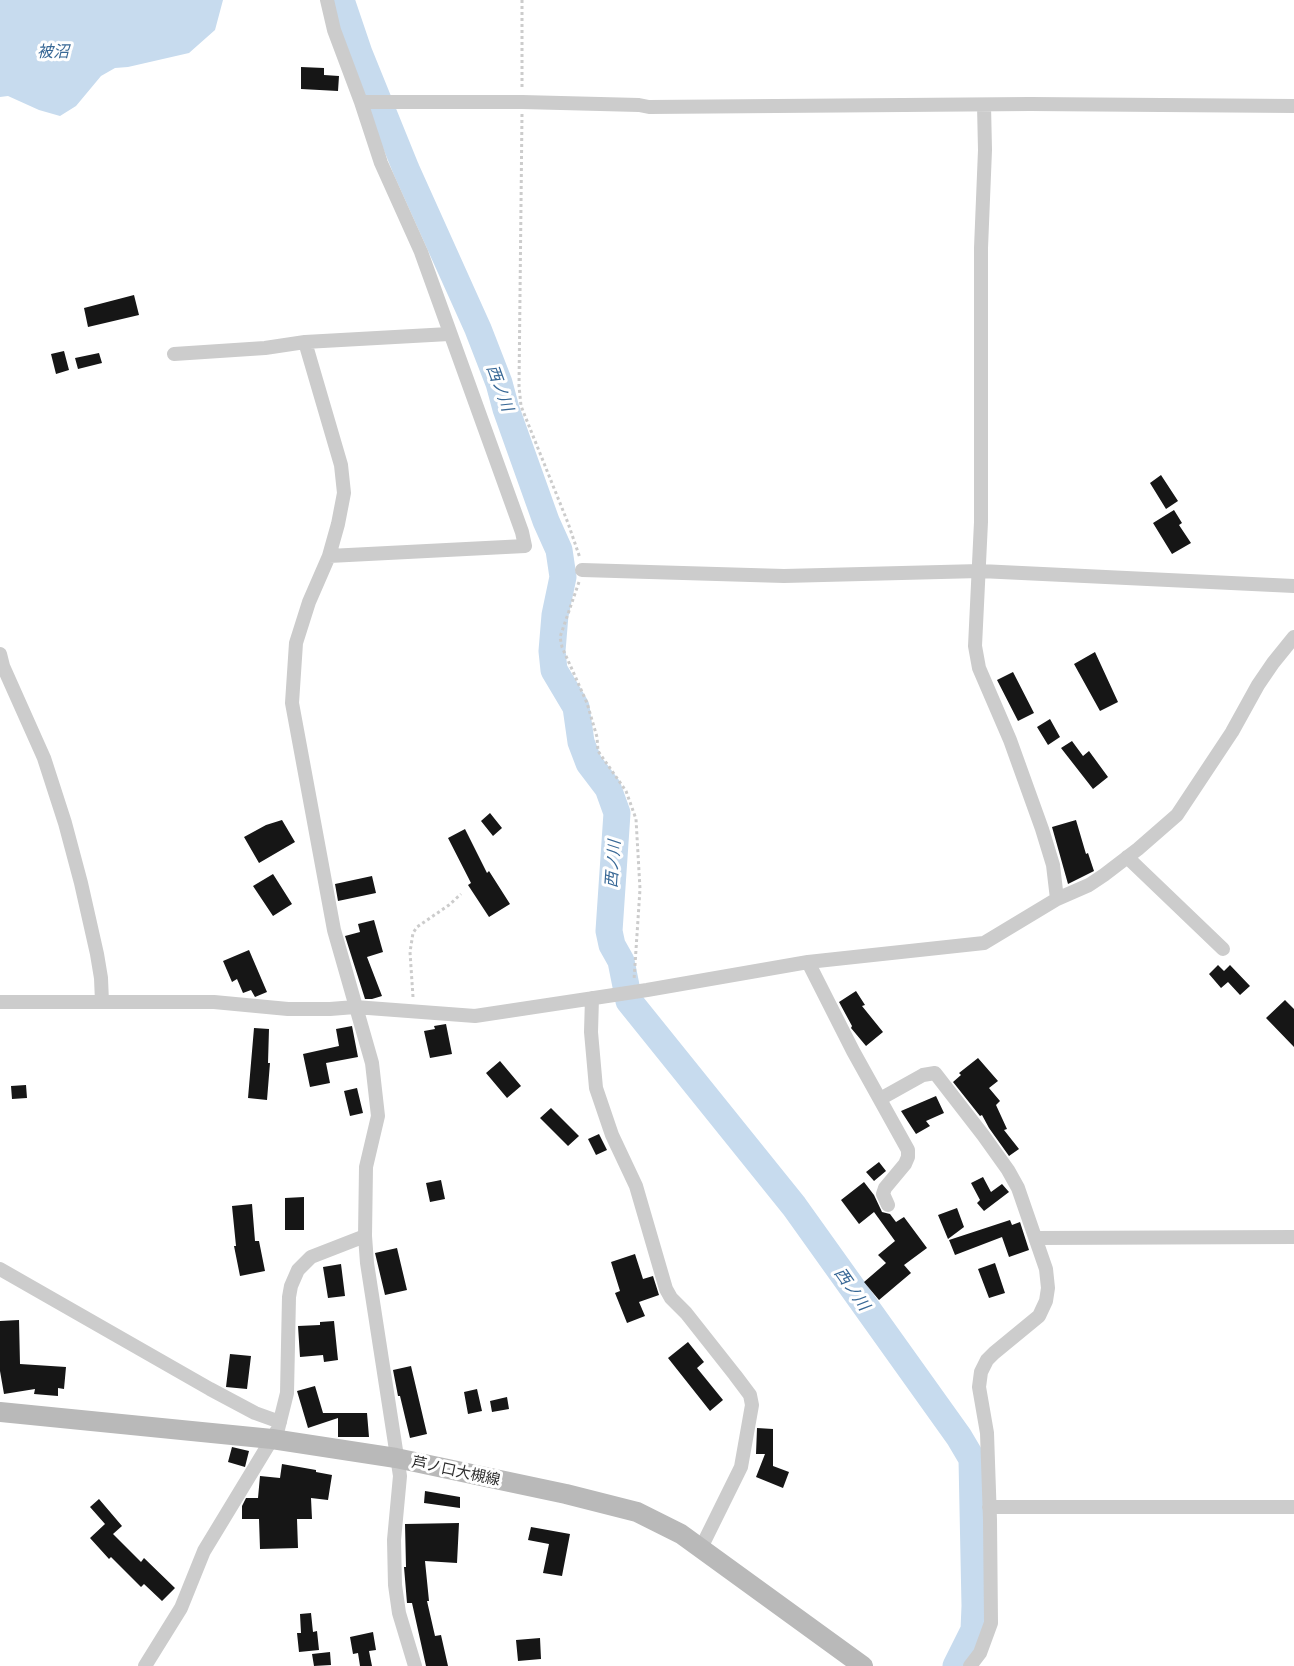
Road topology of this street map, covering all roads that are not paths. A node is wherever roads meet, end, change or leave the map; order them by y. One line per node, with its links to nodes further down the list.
1 (327, 0): 2 (street)
2 (362, 102): 3 (street); 5 (street)
3 (984, 105): 4 (street); 10 (street)
4 (1294, 106)
5 (449, 334): 6 (street); 8 (street)
6 (305, 342): 7 (street); 8 (street)
7 (174, 354)
8 (329, 556): 21 (street)
9 (582, 570): 10 (street)
10 (980, 571): 11 (street); 15 (street)
11 (1294, 586)
12 (1294, 637): 14 (street)
13 (0, 654): 20 (street)
14 (1127, 857): 15 (street); 16 (street)
15 (1057, 898): 17 (street)
16 (1223, 949)
17 (808, 962): 18 (street); 22 (street)
18 (592, 998): 21 (street); 33 (street)
19 (0, 1002): 20 (street)
20 (102, 1002): 21 (street)
21 (355, 1007): 24 (street)
22 (880, 1099): 23 (street); 26 (street)
23 (888, 1205)
24 (365, 1236): 29 (street); 30 (street)
25 (1294, 1237): 26 (street)
26 (1036, 1238): 31 (street)
27 (0, 1269): 29 (street)
28 (0, 1412): 29 (main road, 芦ノ口大槻線)
29 (276, 1431): 30 (main road, 芦ノ口大槻線); 34 (street)
30 (396, 1458): 33 (main road, 芦ノ口大槻線); 35 (street)
31 (989, 1507): 32 (street); 37 (street)
32 (1294, 1507)
33 (701, 1548): 36 (main road, 芦ノ口大槻線)
34 (145, 1666)
35 (415, 1666)
36 (863, 1666)
37 (970, 1666)

